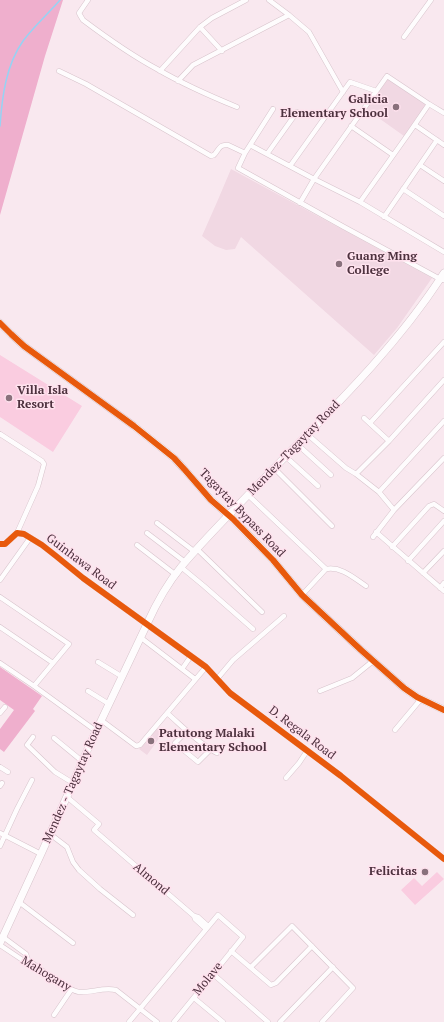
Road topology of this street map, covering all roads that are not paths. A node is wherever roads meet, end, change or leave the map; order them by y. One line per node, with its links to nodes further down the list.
1 (88, 0): 10 (street)
2 (246, 0): 6 (street)
3 (269, 0): 5 (street)
4 (431, 0): 7 (street)
5 (289, 15): 8 (street); 13 (street)
6 (200, 27): 8 (street); 10 (street)
7 (404, 37)
8 (222, 51): 11 (street)
9 (59, 71): 24 (street)
10 (160, 71): 11 (street)
11 (178, 81): 15 (street)
12 (376, 90): 13 (street); 14 (street); 20 (street)
13 (343, 92): 28 (street)
14 (429, 104): 18 (street); 19 (street)
15 (237, 108)
16 (273, 109): 22 (street)
17 (297, 112): 25 (street)
18 (444, 113)
19 (415, 125): 21 (street); 26 (street)
20 (351, 126): 26 (street); 29 (street)
21 (437, 140): 23 (street); 27 (street)
22 (250, 145): 24 (street); 25 (street)
23 (444, 145)
24 (245, 153): 33 (street)
25 (267, 154): 28 (street)
26 (393, 155): 32 (street)
27 (420, 165): 30 (street); 31 (street)
28 (290, 166): 29 (street)
29 (314, 179): 32 (street); 33 (street)
30 (444, 181)
31 (404, 188): 34 (street); 35 (street)
32 (360, 202): 35 (street)
33 (300, 203): 37 (street)
34 (444, 216)
35 (384, 217): 36 (street)
36 (444, 252)
37 (443, 277): 45 (main road, Mendez–Tagaytay Road)
38 (0, 323): 58 (main road, Tagaytay Bypass Road)
39 (444, 342): 43 (street)
40 (444, 380): 46 (street)
41 (364, 418): 43 (street)
42 (444, 421): 54 (street)
43 (370, 423): 46 (street)
44 (0, 434): 63 (street)
45 (308, 434): 47 (main road, Mendez–Tagaytay Road); 51 (street)
46 (389, 440): 51 (street)
47 (297, 444): 48 (main road, Mendez–Tagaytay Road); 52 (street)
48 (285, 456): 50 (main road, Mendez–Tagaytay Road); 53 (street)
49 (444, 458): 56 (street)
50 (274, 468): 55 (main road, Mendez–Tagaytay Road); 61 (street)
51 (356, 474): 54 (street)
52 (332, 475)
53 (318, 486)
54 (379, 492): 56 (street)
55 (248, 495): 58 (main road, Mendez–Tagaytay Road); 74 (street)
56 (394, 510): 62 (street)
57 (444, 511): 69 (street)
58 (228, 516): 70 (main road, Mendez–Tagaytay Road); 81 (main road, Tagaytay Bypass Road)
59 (444, 521): 72 (street)
60 (157, 522): 70 (street)
61 (332, 526)
62 (376, 532): 65 (street); 69 (street)
63 (17, 533): 66 (street, Guinhawa Road); 67 (street)
64 (147, 533): 73 (street)
65 (373, 537)
66 (30, 538): 77 (street); 85 (street, Guinhawa Road)
67 (0, 544)
68 (136, 545): 76 (street)
69 (392, 547): 72 (street)
70 (196, 551): 73 (main road, Mendez–Tagaytay Road); 83 (street)
71 (444, 551): 75 (street)
72 (408, 561): 75 (street)
73 (183, 565): 76 (main road, Mendez–Tagaytay Road); 87 (street)
74 (326, 569): 79 (street); 81 (street)
75 (423, 573): 80 (street)
76 (176, 575): 85 (main road, Mendez–Tagaytay Road)
77 (0, 580)
78 (444, 583): 80 (street)
79 (366, 586)
80 (442, 589)
81 (302, 595): 90 (main road, Tagaytay Bypass Road)
82 (0, 597): 93 (street)
83 (262, 612)
84 (284, 616): 98 (street)
85 (147, 624): 88 (main road, Mendez - Tagaytay Road); 89 (street, D. Regala Road)
86 (0, 627): 93 (street)
87 (253, 629)
88 (140, 637): 95 (street); 96 (main road, Mendez - Tagaytay Road)
89 (191, 656): 94 (street, D. Regala Road); 95 (street)
90 (373, 661): 101 (street); 102 (main road, Tagaytay Bypass Road)
91 (98, 662): 96 (street)
92 (0, 663): 99 (street)
93 (53, 663): 99 (street)
94 (206, 667): 97 (street); 98 (street, D. Regala Road)
95 (182, 668): 97 (street)
96 (121, 676): 103 (main road, Mendez - Tagaytay Road)
97 (195, 679): 107 (street)
98 (217, 679): 115 (street, D. Regala Road)
99 (34, 686): 110 (street)
100 (88, 691): 103 (street)
101 (320, 692)
102 (421, 699): 105 (main road, Tagaytay Bypass Road); 109 (street)
103 (109, 704): 108 (main road, Mendez - Tagaytay Road)
104 (5, 706): 106 (street)
105 (444, 710)
106 (0, 713)
107 (167, 713): 108 (street); 111 (street)
108 (101, 720): 110 (main road, Mendez - Tagaytay Road)
109 (395, 730)
110 (96, 731): 117 (main road, Mendez - Tagaytay Road)
111 (187, 731): 114 (street); 114 (street)
112 (33, 737): 122 (street)
113 (54, 738): 117 (street)
114 (210, 750): 116 (street)
115 (307, 751): 120 (street); 129 (street, D. Regala Road)
116 (217, 753)
117 (82, 761): 122 (main road, Mendez - Tagaytay Road)
118 (0, 767): 119 (street)
119 (8, 772)
120 (286, 778)
121 (32, 780): 126 (street)
122 (73, 783): 123 (main road, Mendez - Tagaytay Road)
123 (67, 797): 125 (main road, Mendez - Tagaytay Road); 132 (street, Almond)
124 (0, 833): 126 (street)
125 (50, 834): 128 (main road, Mendez - Tagaytay Road); 131 (street)
126 (5, 836): 127 (street); 128 (street)
127 (0, 846)
128 (42, 854): 130 (main road, Mendez - Tagaytay Road)
129 (444, 859)
130 (19, 902): 133 (main road, Mendez - Tagaytay Road); 134 (street)
131 (133, 915)
132 (207, 928): 137 (street, Molave); 145 (street)
133 (1, 942): 135 (street); 138 (street, Mahogany)
134 (73, 943)
135 (14, 946): 138 (street); 139 (street)
136 (312, 946): 140 (street); 140 (street); 141 (street)
137 (231, 951): 140 (street); 142 (street, Molave)
138 (10, 952): 139 (street, Mahogany)
139 (28, 960): 143 (street, Mahogany)
140 (251, 967)
141 (333, 967): 152 (street); 153 (street)
142 (213, 974): 144 (street, Molave); 151 (street)
143 (71, 990): 145 (street, Mahogany); 146 (street)
144 (194, 998): 149 (street, Molave); 150 (street)
145 (139, 1008): 147 (street); 148 (street, Mahogany)
146 (54, 1015)
147 (129, 1022)
148 (157, 1022)
149 (174, 1022)
150 (223, 1022)
151 (268, 1022)
152 (280, 1022)
153 (322, 1022)

